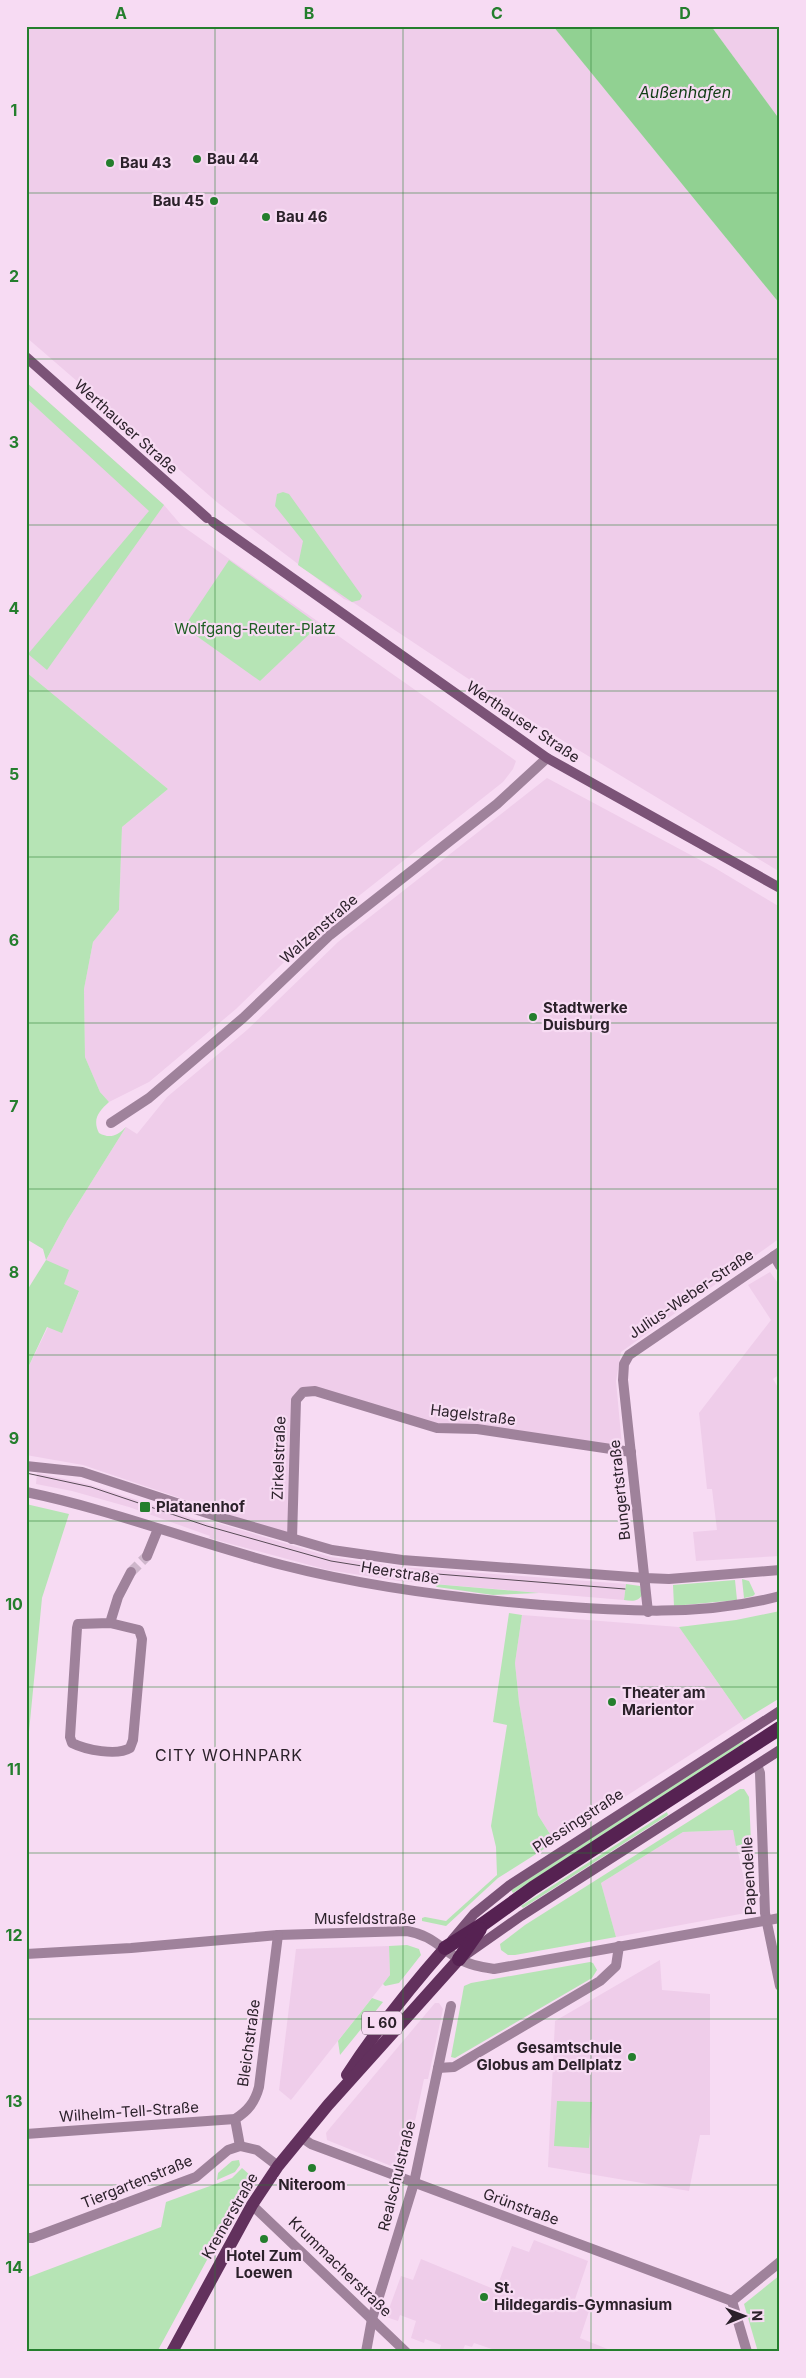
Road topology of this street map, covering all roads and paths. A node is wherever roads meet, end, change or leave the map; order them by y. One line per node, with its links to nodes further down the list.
1 (26, 357): 2 (main road, Werthauser Straße)
2 (547, 758): 3 (main road, Werthauser Straße); 4 (street, Walzenstraße)
3 (780, 888)
4 (111, 1123)
5 (777, 1254): 6 (street); 7 (street, Julius-Weber-Straße)
6 (780, 1266)
7 (624, 1364): 9 (street, Bungertstraße)
8 (315, 1391): 9 (street, Hagelstraße); 13 (street, Zirkelstraße)
9 (631, 1452): 17 (street, Bungertstraße)
10 (26, 1466): 13 (street, Heerstraße)
11 (26, 1492): 12 (street, Heerstraße)
12 (158, 1529): 14 (street); 19 (street, Heerstraße)
13 (292, 1539): 17 (street, Heerstraße)
14 (146, 1556)
15 (780, 1570): 17 (street, Heerstraße)
16 (131, 1572): 20 (street)
17 (645, 1578): 19 (street, Bungertstraße)
18 (780, 1596): 19 (street, Heerstraße)
19 (648, 1612)
20 (110, 1624): 20 (street)
21 (780, 1711): 30 (main road, Plessingstraße / L 60)
22 (780, 1728): 27 (highway, Plessingstraße)
23 (780, 1750): 24 (main road, L 60)
24 (757, 1765): 26 (street, Papendelle); 32 (main road, L 60)
25 (780, 1918): 26 (street, Musfeldstraße)
26 (766, 1921): 29 (street, Musfeldstraße); 33 (street, Papendelle)
27 (483, 1924): 30 (highway, Plessingstraße); 32 (highway, Plessingstraße)
28 (278, 1934): 30 (street, Musfeldstraße); 31 (street, Musfeldstraße); 37 (street, Bleichstraße)
29 (618, 1946): 32 (street, Musfeldstraße); 35 (street)
30 (445, 1948): 32 (street, Musfeldstraße); 36 (main road, Kremerstraße / L 60)
31 (26, 1954)
32 (460, 1959): 36 (main road, Kremerstraße / L 60)
33 (780, 1986)
34 (451, 2006): 35 (street, Realschulstraße)
35 (438, 2068): 42 (street, Realschulstraße)
36 (328, 2105): 39 (main road, Kremerstraße / L 60)
37 (235, 2119): 38 (street, Wilhelm-Tell-Straße); 40 (street)
38 (26, 2134)
39 (302, 2137): 41 (main road, Kremerstraße / L 60); 42 (street, Grünstraße)
40 (240, 2146): 41 (street); 44 (street, Tiergartenstraße)
41 (278, 2166): 43 (main road, Kremerstraße / L 60)
42 (414, 2183): 46 (street, Grünstraße); 47 (street, Realschulstraße)
43 (252, 2205): 47 (street, Krummacherstraße); 48 (main road, Kremerstraße / L 60)
44 (26, 2238)
45 (780, 2262): 46 (street)
46 (732, 2301): 51 (street)
47 (372, 2319): 49 (street, Realschulstraße); 50 (street, Krummacherstraße)
48 (172, 2352)
49 (366, 2352)
50 (406, 2352)
51 (746, 2352)

